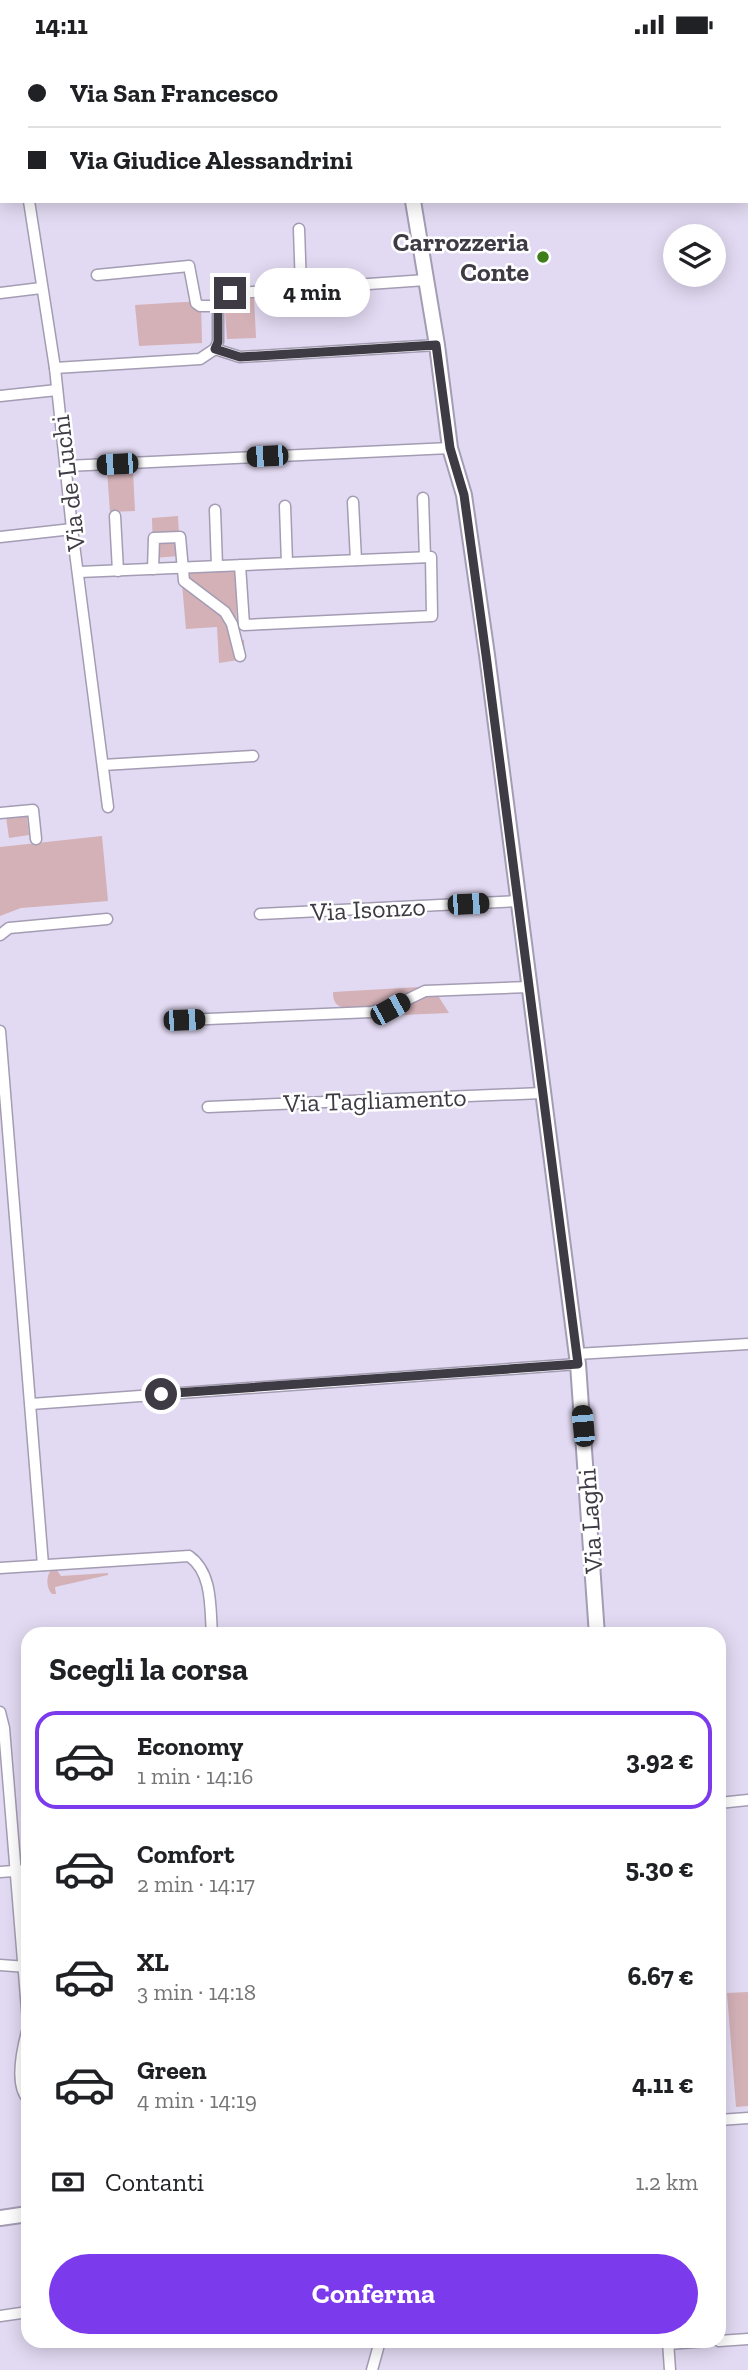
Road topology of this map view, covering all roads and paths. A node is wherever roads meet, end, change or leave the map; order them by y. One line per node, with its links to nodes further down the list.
1 (29, 203): 6 (street, Via de Luchi)
2 (413, 203): 5 (street, Via Laghi)
3 (299, 229): 7 (street)
4 (97, 275): 9 (street)
5 (426, 280): 7 (street); 10 (street, Via Laghi)
6 (41, 288): 8 (street); 12 (street, Via de Luchi)
7 (302, 288): 9 (street)
8 (0, 293)
9 (218, 306): 11 (street)
10 (436, 345): 11 (street); 15 (street, Via Laghi)
11 (215, 349): 12 (street)
12 (55, 367): 13 (street, Via de Luchi)
13 (57, 390): 14 (street); 16 (street, Via de Luchi)
14 (0, 396)
15 (450, 448): 16 (street); 39 (street, Via Laghi)
16 (67, 466): 22 (street, Via de Luchi)
17 (423, 498): 24 (street)
18 (353, 502): 25 (street)
19 (285, 506): 26 (street)
20 (215, 510): 28 (street)
21 (115, 516): 31 (street)
22 (72, 530): 23 (street); 32 (street, Via de Luchi)
23 (0, 537)
24 (425, 557): 25 (street); 27 (street)
25 (356, 560): 26 (street)
26 (287, 563): 27 (street)
27 (240, 565): 28 (street)
28 (217, 566): 29 (street)
29 (182, 568): 30 (street); 30 (street); 33 (street)
30 (153, 569): 31 (street)
31 (118, 571): 32 (street)
32 (79, 572): 35 (street, Via de Luchi)
33 (240, 656)
34 (253, 756): 35 (street)
35 (103, 765): 36 (street, Via de Luchi)
36 (108, 807)
37 (0, 813): 38 (street)
38 (36, 839)
39 (518, 901): 40 (street, Via Isonzo); 43 (street, Via Laghi)
40 (260, 914)
41 (107, 919): 42 (street)
42 (0, 935)
43 (529, 987): 44 (street); 46 (street, Via Laghi)
44 (184, 1020)
45 (0, 1031): 50 (street)
46 (542, 1093): 47 (street, Via Tagliamento); 49 (street, Via Laghi)
47 (208, 1107)
48 (748, 1344): 49 (street)
49 (577, 1359): 50 (street); 54 (street, Via Laghi)
50 (31, 1404): 51 (street)
51 (43, 1565): 52 (street); 53 (street)
52 (0, 1568)
53 (211, 1627)
54 (596, 1627)
55 (0, 1712): 58 (street)
56 (748, 1800): 57 (street)
57 (726, 1802)
58 (16, 1871): 59 (street); 60 (street); 61 (street)
59 (21, 1871)
60 (0, 1872)
61 (21, 1919)
62 (0, 1965): 63 (street)
63 (21, 1967)
64 (748, 2118): 65 (street)
65 (726, 2120)
66 (21, 2215): 67 (street)
67 (0, 2218)
68 (21, 2313): 69 (street)
69 (0, 2316)
70 (748, 2339): 71 (street)
71 (726, 2341)
72 (378, 2348): 74 (street)
73 (668, 2348): 75 (street)
74 (372, 2370)
75 (670, 2370)

